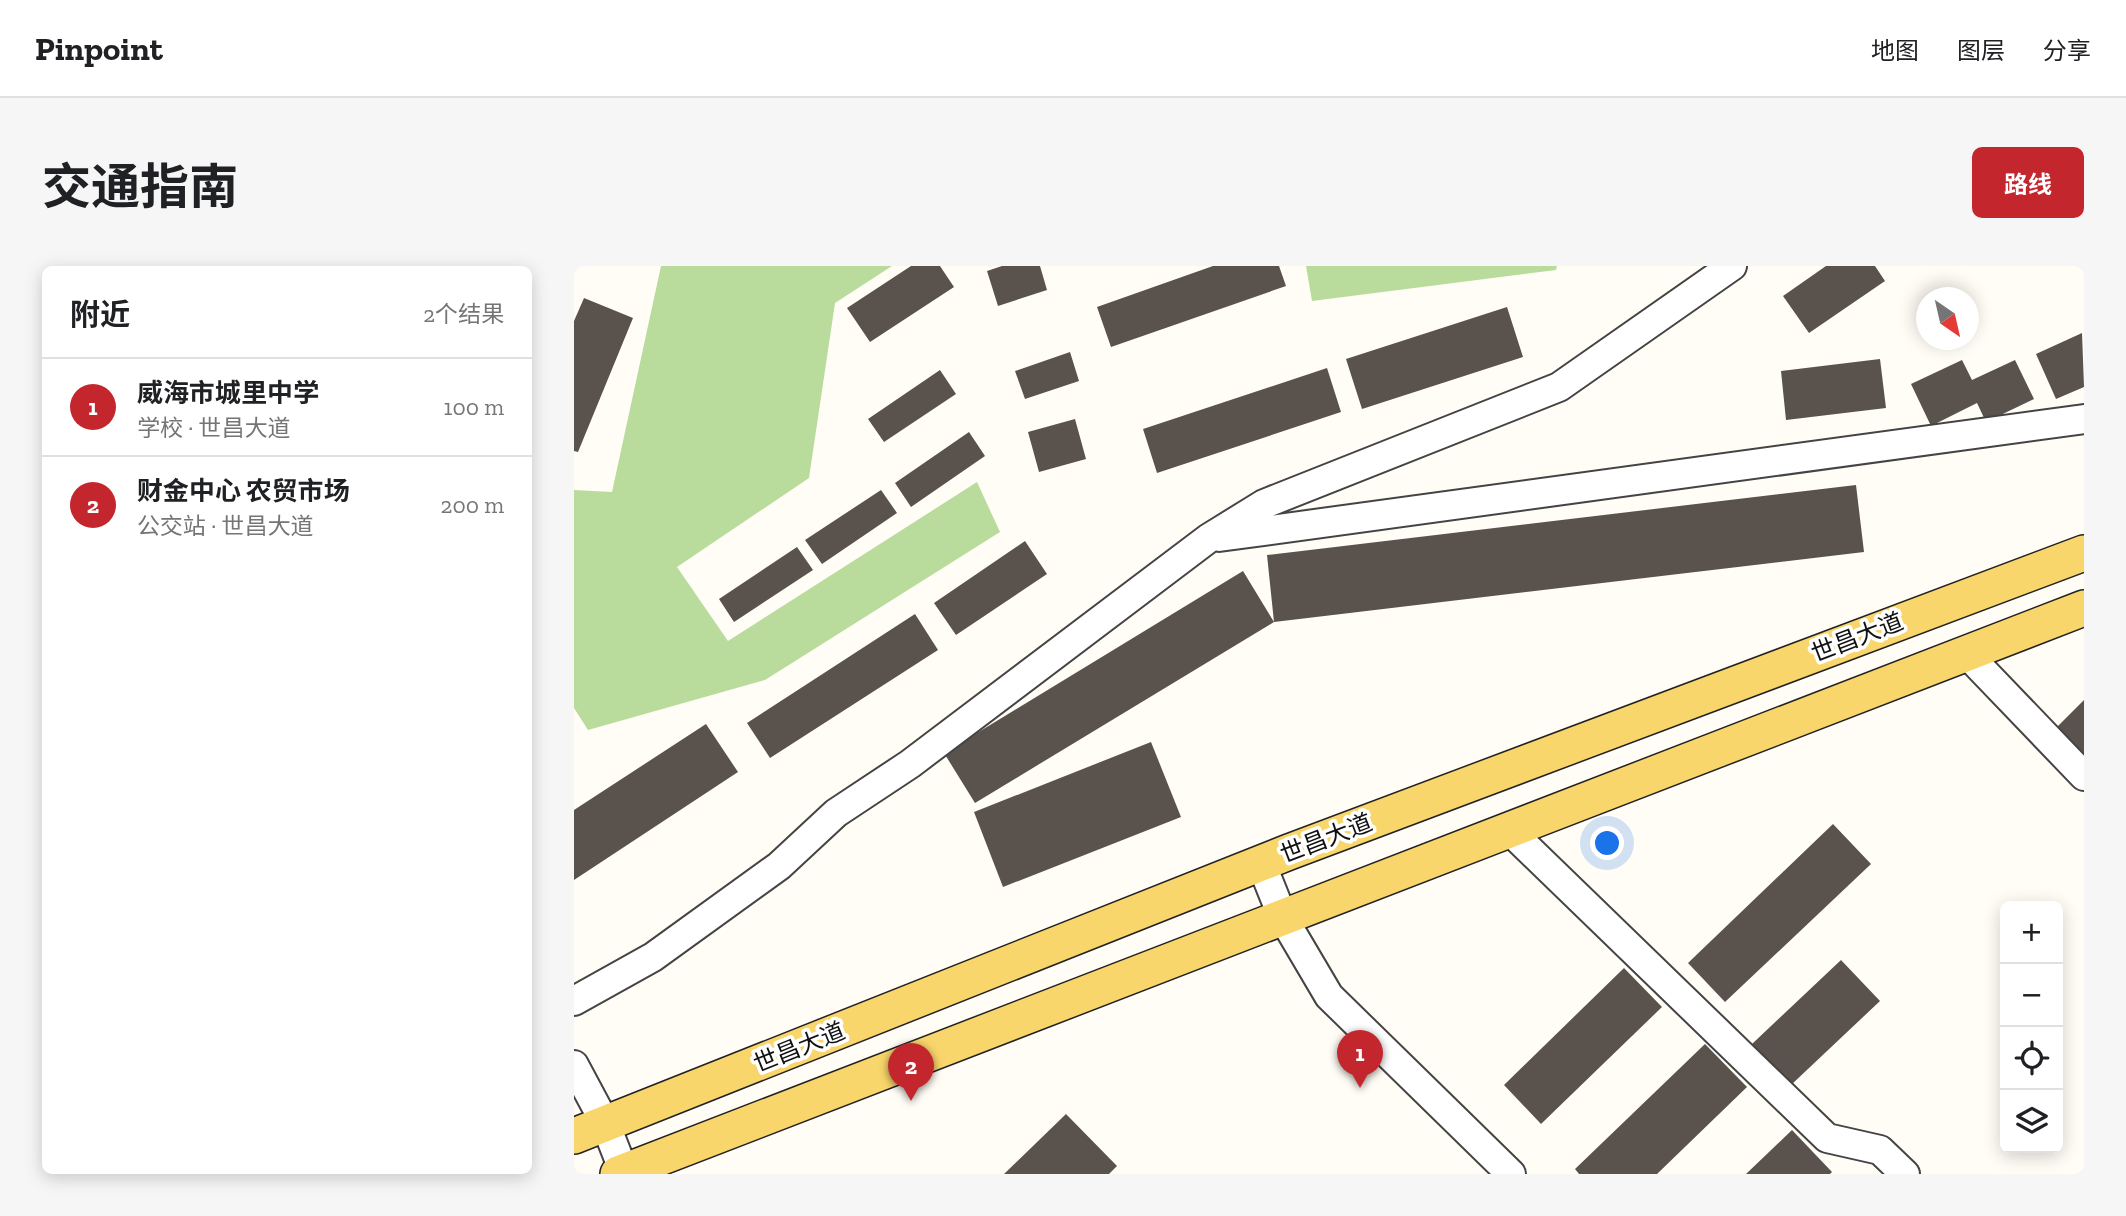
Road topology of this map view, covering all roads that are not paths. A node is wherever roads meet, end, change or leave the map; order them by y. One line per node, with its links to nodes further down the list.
1 (1732, 266): 3 (street)
2 (2084, 419): 3 (street)
3 (1209, 538): 11 (street)
4 (2084, 553): 9 (main road, 世昌大道)
5 (2084, 608): 6 (main road)
6 (1965, 652): 7 (street); 8 (main road)
7 (2084, 776)
8 (1509, 830): 10 (main road); 16 (street)
9 (1261, 863): 10 (street); 13 (main road, 世昌大道)
10 (1283, 918): 14 (main road); 15 (street)
11 (574, 1001)
12 (574, 1066): 13 (street)
13 (589, 1129): 14 (street)
14 (621, 1173)
15 (1511, 1174)
16 (1905, 1174)

